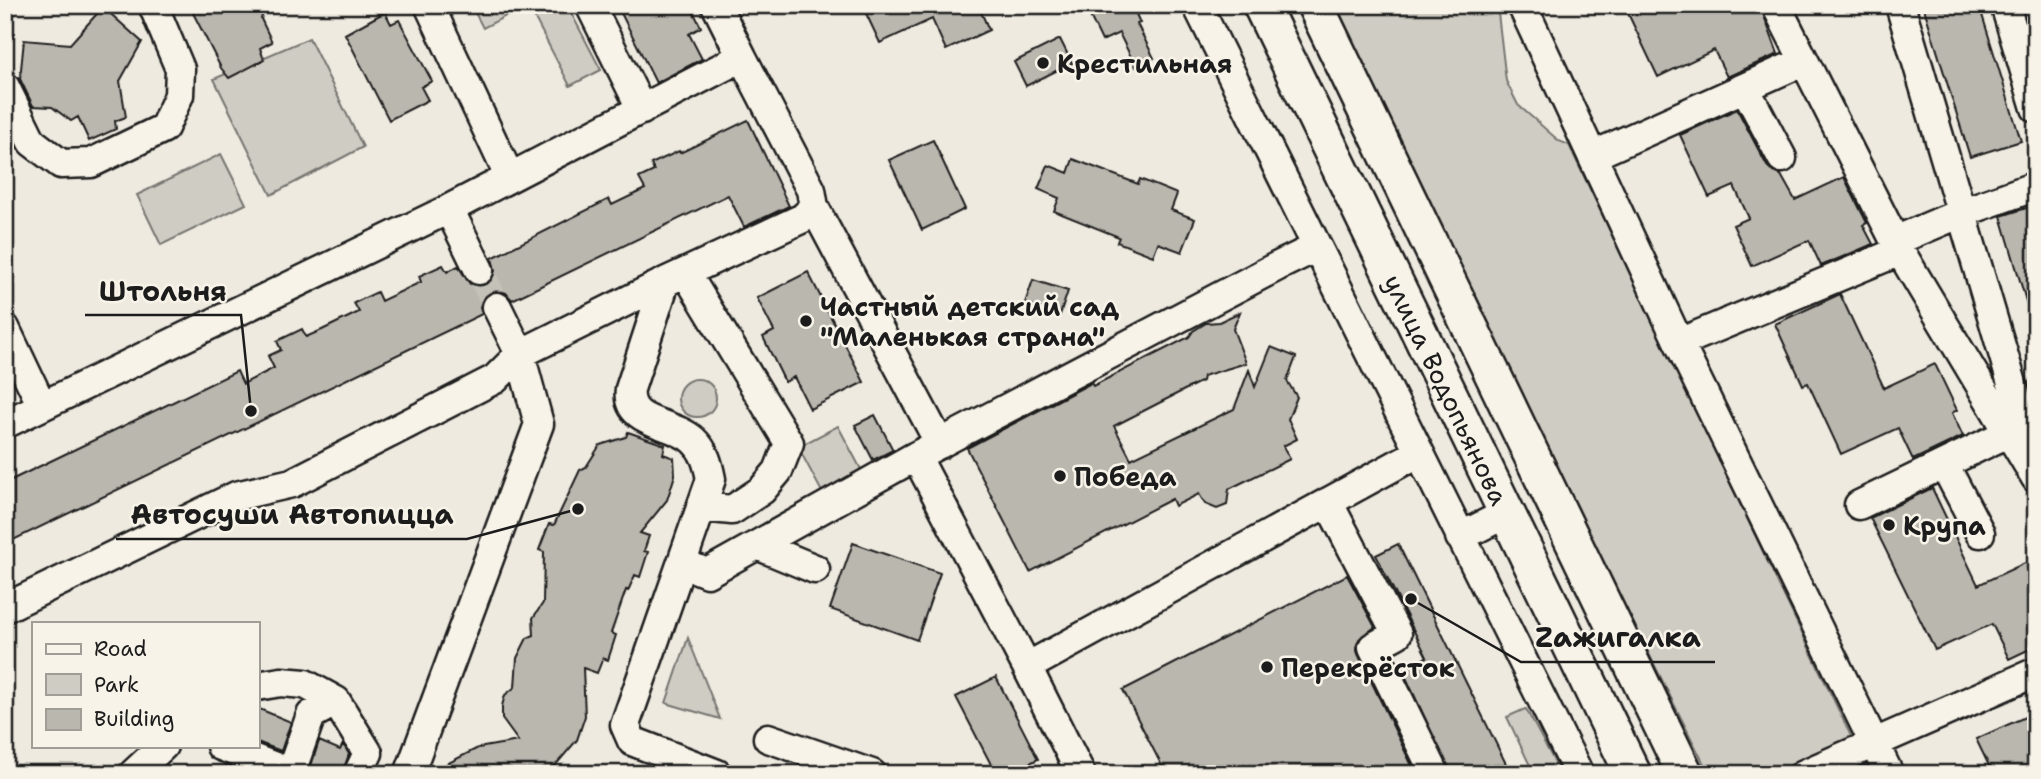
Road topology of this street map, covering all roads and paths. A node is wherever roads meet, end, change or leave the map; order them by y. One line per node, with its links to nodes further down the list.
1 (153, 5): 14 (street)
2 (429, 5): 20 (street)
3 (590, 5): 17 (street)
4 (716, 5): 12 (street)
5 (1197, 5): 26 (street)
6 (1261, 5): 44 (main road, улица Водопьянова)
7 (1315, 5): 69 (main road, улица Водопьянова)
8 (1522, 5): 18 (street)
9 (1776, 5): 13 (street)
10 (1900, 5): 24 (street)
11 (2005, 5): 16 (street)
12 (742, 57): 17 (street); 22 (street)
13 (1804, 61): 15 (street); 25 (street)
14 (5, 87)
15 (1745, 88): 18 (street); 19 (street)
16 (2036, 108)
17 (642, 110): 20 (street)
18 (1592, 156): 31 (street)
19 (1782, 158)
20 (509, 176): 23 (street)
21 (2036, 187): 24 (street)
22 (814, 207): 28 (street); 36 (street)
23 (449, 209): 27 (street); 33 (street)
24 (1961, 213): 25 (street); 39 (street)
25 (1897, 246): 31 (street); 35 (street)
26 (1317, 247): 36 (street); 37 (street)
27 (479, 270)
28 (676, 278): 32 (street); 43 (street); 43 (street)
29 (497, 307): 32 (street)
30 (5, 328): 33 (street)
31 (1679, 344): 56 (street)
32 (520, 354): 50 (street); 63 (street)
33 (42, 406): 34 (street)
34 (5, 424)
35 (2008, 433): 38 (street); 40 (street)
36 (928, 450): 47 (street); 51 (street)
37 (1418, 453): 41 (street); 46 (street)
38 (1944, 464): 42 (street); 45 (street)
39 (2036, 464)
40 (2036, 478)
41 (1328, 502): 51 (street); 66 (street)
42 (1859, 505)
43 (702, 507): 48 (street)
44 (1507, 513): 46 (street); 68 (main road, улица Водопьянова)
45 (1980, 533)
46 (1460, 537): 67 (street)
47 (757, 545): 48 (street); 49 (street)
48 (682, 563): 64 (street)
49 (815, 569)
50 (5, 608)
51 (1027, 667): 59 (street)
52 (2036, 672): 56 (street)
53 (259, 686): 54 (street)
54 (336, 701): 60 (street); 62 (street)
55 (768, 738): 65 (street)
56 (1875, 744): 70 (street); 71 (street)
57 (161, 748): 61 (street)
58 (226, 748): 60 (street)
59 (1070, 770)
60 (292, 773)
61 (133, 774)
62 (358, 774)
63 (409, 774)
64 (717, 774)
65 (872, 774)
66 (1435, 774)
67 (1579, 774)
68 (1633, 774)
69 (1685, 774)
70 (1804, 774)
71 (1889, 774)

